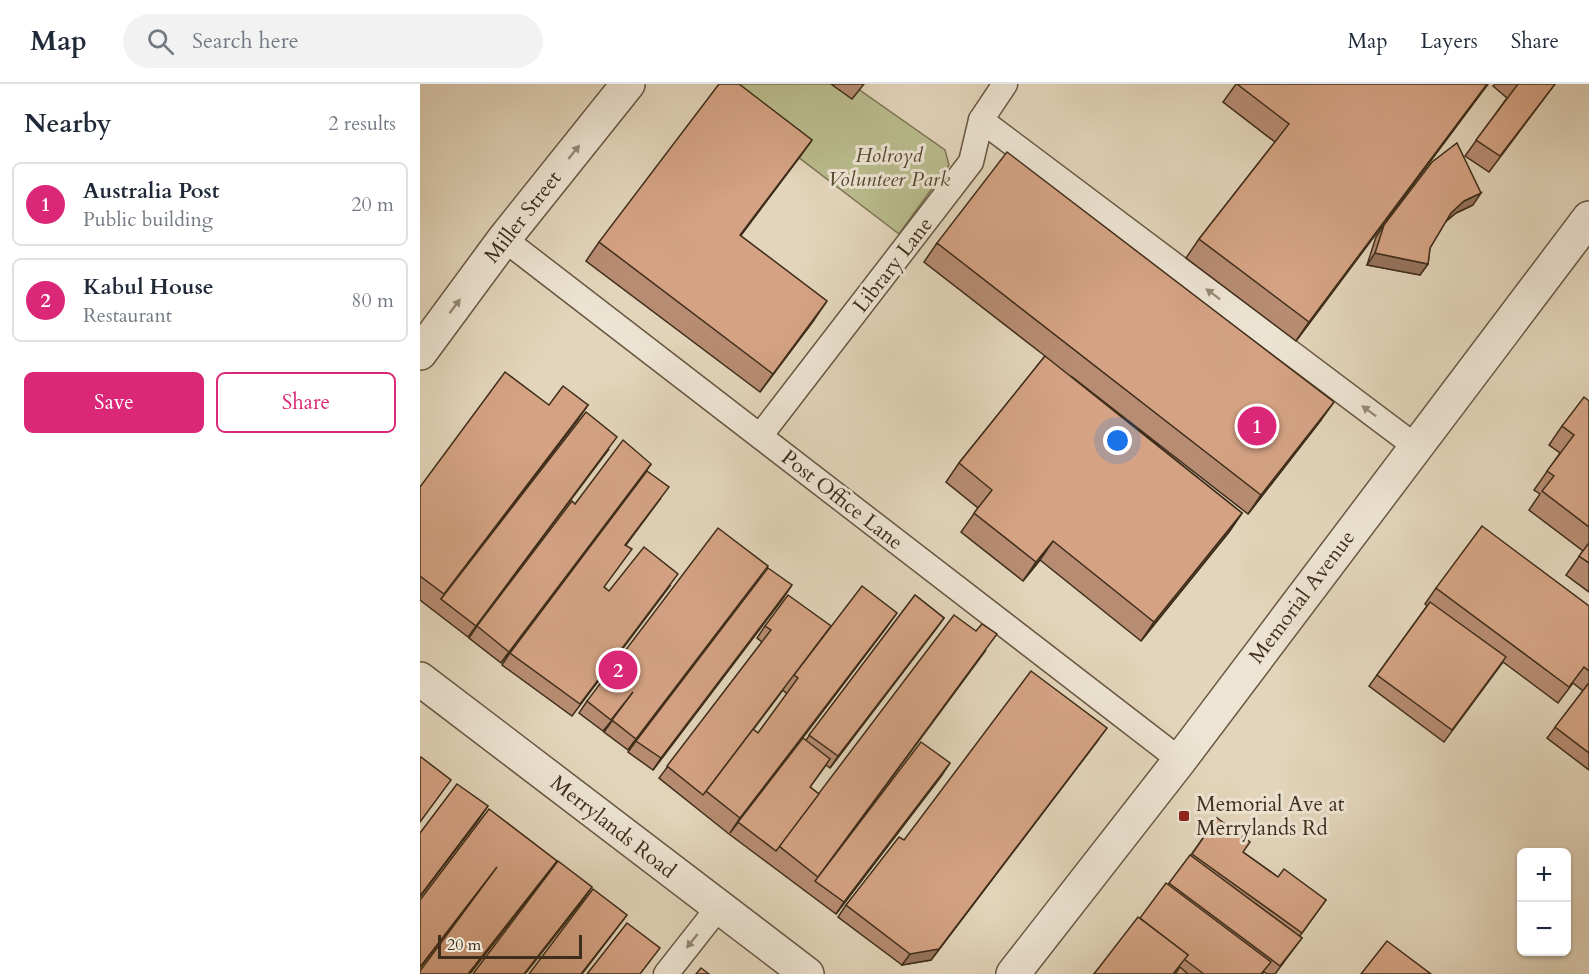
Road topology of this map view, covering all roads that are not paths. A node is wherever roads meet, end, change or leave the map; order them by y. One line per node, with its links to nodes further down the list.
1 (628, 84): 5 (street, Miller Street, one-way to 1)
2 (1005, 84): 3 (lane, Library Lane)
3 (981, 120): 7 (lane, Library Lane); 8 (lane, one-way to 3)
4 (1589, 218): 8 (street, Memorial Avenue)
5 (504, 239): 6 (street, Miller Street, one-way to 5); 7 (lane, Post Office Lane)
6 (420, 352)
7 (760, 436): 10 (lane, Post Office Lane)
8 (1415, 446): 10 (street, Memorial Avenue)
9 (420, 679): 11 (street, Merrylands Road)
10 (1180, 760): 14 (street, Memorial Avenue)
11 (718, 908): 12 (lane, one-way to 12); 13 (street, Merrylands Road)
12 (666, 974)
13 (807, 974)
14 (1013, 974)

